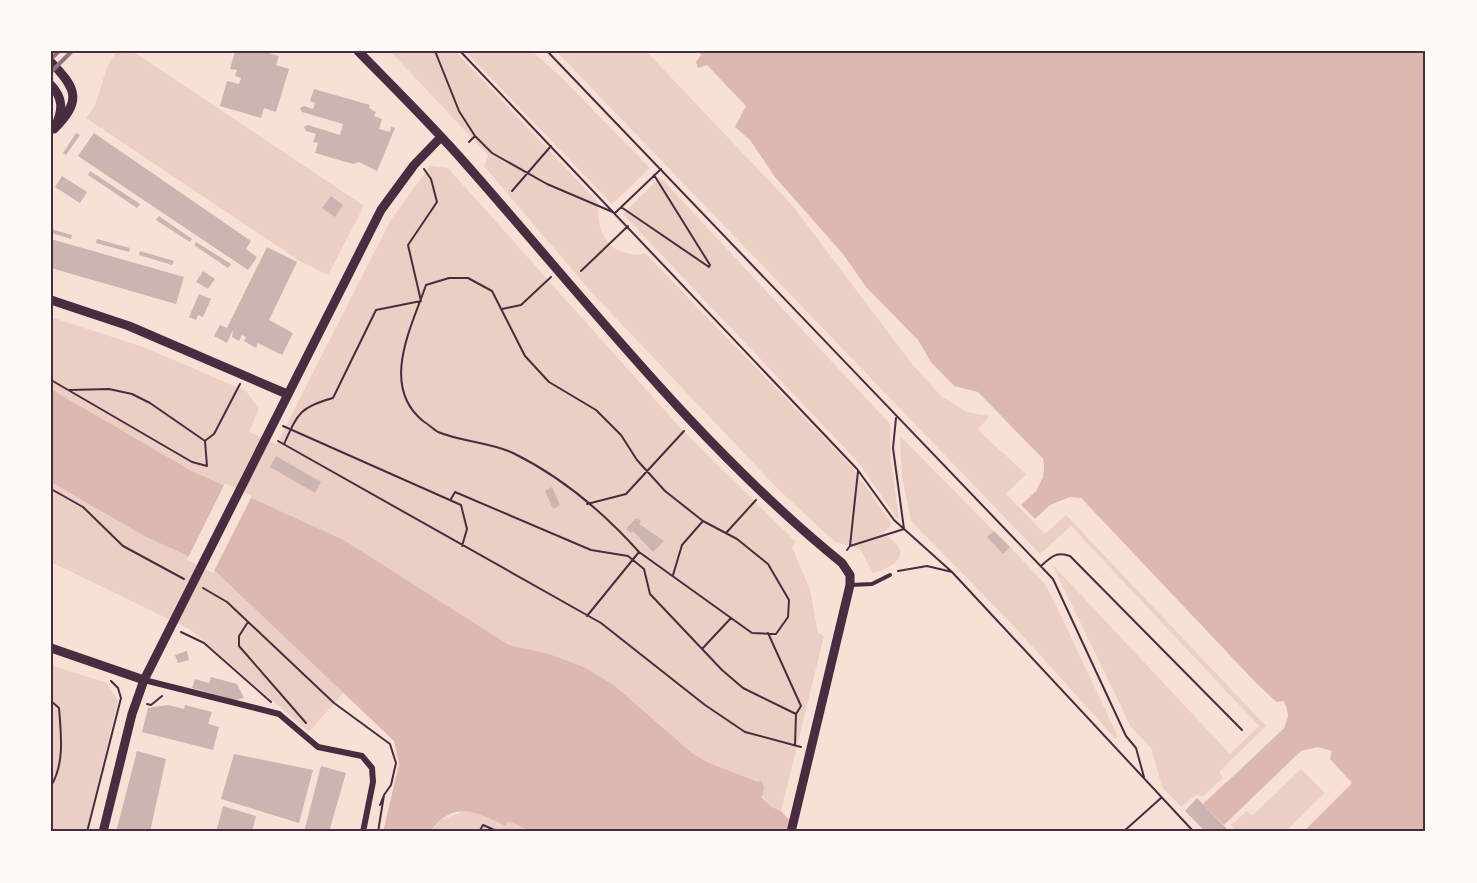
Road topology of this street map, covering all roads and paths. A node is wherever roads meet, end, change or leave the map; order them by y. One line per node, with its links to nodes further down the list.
1 (358, 51): 9 (street)
2 (435, 51): 8 (path)
3 (460, 51): 11 (path)
4 (547, 51): 12 (path)
5 (51, 62): 7 (street)
6 (51, 85): 7 (street)
7 (52, 131)
8 (475, 136): 10 (path); 14 (path)
9 (441, 137): 20 (street); 28 (street)
10 (469, 142)
11 (551, 146): 14 (path); 18 (path)
12 (661, 168): 15 (path); 29 (path)
13 (424, 169): 23 (path)
14 (528, 174): 16 (path); 18 (path)
15 (654, 175): 17 (path); 17 (path)
16 (512, 191)
17 (621, 207): 18 (path)
18 (615, 213): 19 (path)
19 (628, 226): 21 (path); 36 (path)
20 (559, 270): 24 (path); 30 (street)
21 (581, 271)
22 (51, 300): 25 (street)
23 (421, 301): 24 (path); 32 (path); 41 (path)
24 (502, 309): 37 (path)
25 (245, 374): 28 (street); 34 (path)
26 (51, 380): 27 (path)
27 (70, 390): 34 (path); 34 (path)
28 (287, 394): 60 (street)
29 (896, 418): 43 (path); 50 (path)
30 (695, 422): 37 (path); 39 (street)
31 (283, 426): 32 (path)
32 (291, 429): 35 (path); 40 (path)
33 (276, 439): 35 (path)
34 (205, 441)
35 (284, 444): 46 (path)
36 (857, 469): 43 (path); 45 (path)
37 (646, 471): 41 (path); 42 (path)
38 (51, 489): 54 (path)
39 (764, 492): 44 (path); 56 (street)
40 (451, 499): 46 (path); 49 (path)
41 (587, 504): 48 (path)
42 (703, 521): 44 (path); 52 (path)
43 (904, 529): 45 (path); 51 (path)
44 (726, 533): 61 (path)
45 (850, 546): 47 (path)
46 (462, 547): 57 (path)
47 (847, 550)
48 (639, 552): 49 (path); 52 (path)
49 (633, 559): 57 (path); 63 (path)
50 (1041, 566): 70 (path); 74 (path)
51 (952, 572): 53 (path); 74 (path)
52 (673, 575): 58 (path)
53 (890, 575): 56 (lane)
54 (189, 581)
55 (197, 585): 59 (path)
56 (850, 585): 73 (street)
57 (587, 616): 72 (path)
58 (731, 618): 61 (path); 63 (path)
59 (248, 622): 67 (path); 71 (path)
60 (172, 624): 64 (street); 68 (path)
61 (768, 633): 69 (path)
62 (51, 648): 64 (street)
63 (702, 649): 69 (path)
64 (144, 680): 68 (street); 78 (street)
65 (110, 681): 77 (path)
66 (51, 701): 75 (path)
67 (334, 703)
68 (279, 714): 71 (street)
69 (796, 714): 72 (path)
70 (1242, 730)
71 (308, 740): 79 (street)
72 (795, 746): 73 (path)
73 (811, 747): 82 (street)
74 (1144, 777): 76 (path)
75 (51, 786)
76 (1161, 798): 83 (path); 84 (path)
77 (87, 832)
78 (103, 832)
79 (363, 832)
80 (479, 832): 81 (path)
81 (499, 832)
82 (791, 832)
83 (1123, 832)
84 (1194, 832)

